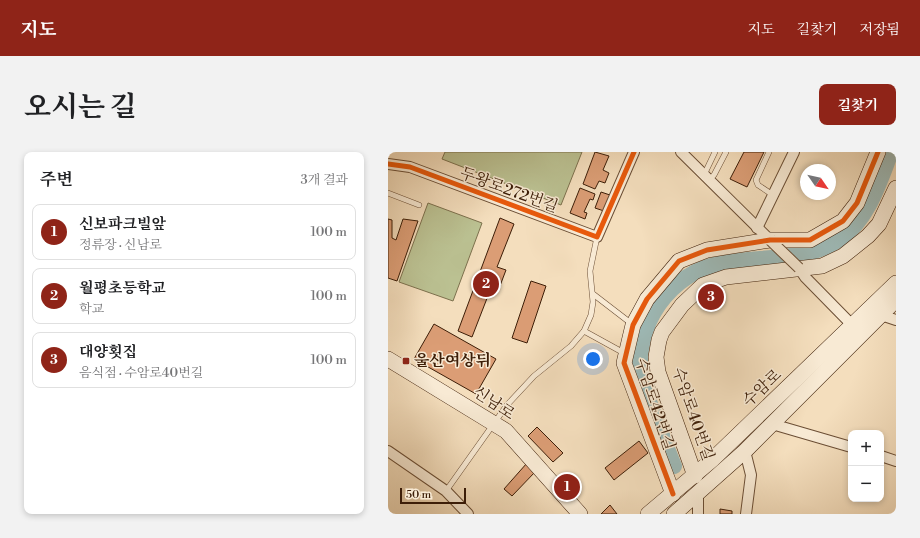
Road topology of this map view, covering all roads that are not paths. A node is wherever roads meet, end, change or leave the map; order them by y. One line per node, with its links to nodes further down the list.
1 (634, 152): 15 (street)
2 (681, 152): 9 (street)
3 (715, 152): 9 (lane)
4 (726, 152): 9 (lane)
5 (769, 152): 12 (lane)
6 (794, 152): 12 (street)
7 (878, 152): 16 (street, 수암로42번길)
8 (388, 164): 15 (street, 두왕로272번길)
9 (707, 178): 14 (street)
10 (896, 188): 17 (street, 수암로40번길)
11 (388, 193): 13 (lane)
12 (773, 195): 14 (street)
13 (420, 205)
14 (757, 228): 16 (street)
15 (597, 237): 19 (lane)
16 (770, 240): 17 (street, bridge); 23 (street, 수암로42번길)
17 (799, 268): 24 (street); 35 (street, 수암로40번길)
18 (896, 283): 24 (street, 수암로)
19 (593, 294): 23 (lane); 25 (lane)
20 (896, 300): 21 (street, 수암로)
21 (881, 315): 22 (street); 24 (street, 수암로)
22 (896, 320)
23 (633, 325): 26 (street, 수암로42번길)
24 (857, 330): 29 (street, 수암로); 35 (street, 수암로)
25 (584, 331): 26 (lane); 28 (lane)
26 (625, 353): 37 (street, 수암로42번길)
27 (388, 359): 28 (street, 신남로)
28 (495, 422): 36 (lane); 40 (street, 신남로)
29 (772, 424): 30 (street); 32 (street, 수암로)
30 (848, 446)
31 (388, 451): 36 (street)
32 (745, 451): 38 (street, 수암로); 44 (street)
33 (884, 457): 34 (street)
34 (896, 461)
35 (695, 476): 37 (street, 수암로)
36 (446, 491): 39 (street)
37 (672, 494): 41 (street, 수암로)
38 (698, 494): 42 (street, 수암로); 43 (street)
39 (468, 514)
40 (580, 514)
41 (648, 514)
42 (674, 514)
43 (698, 514)
44 (746, 514)

